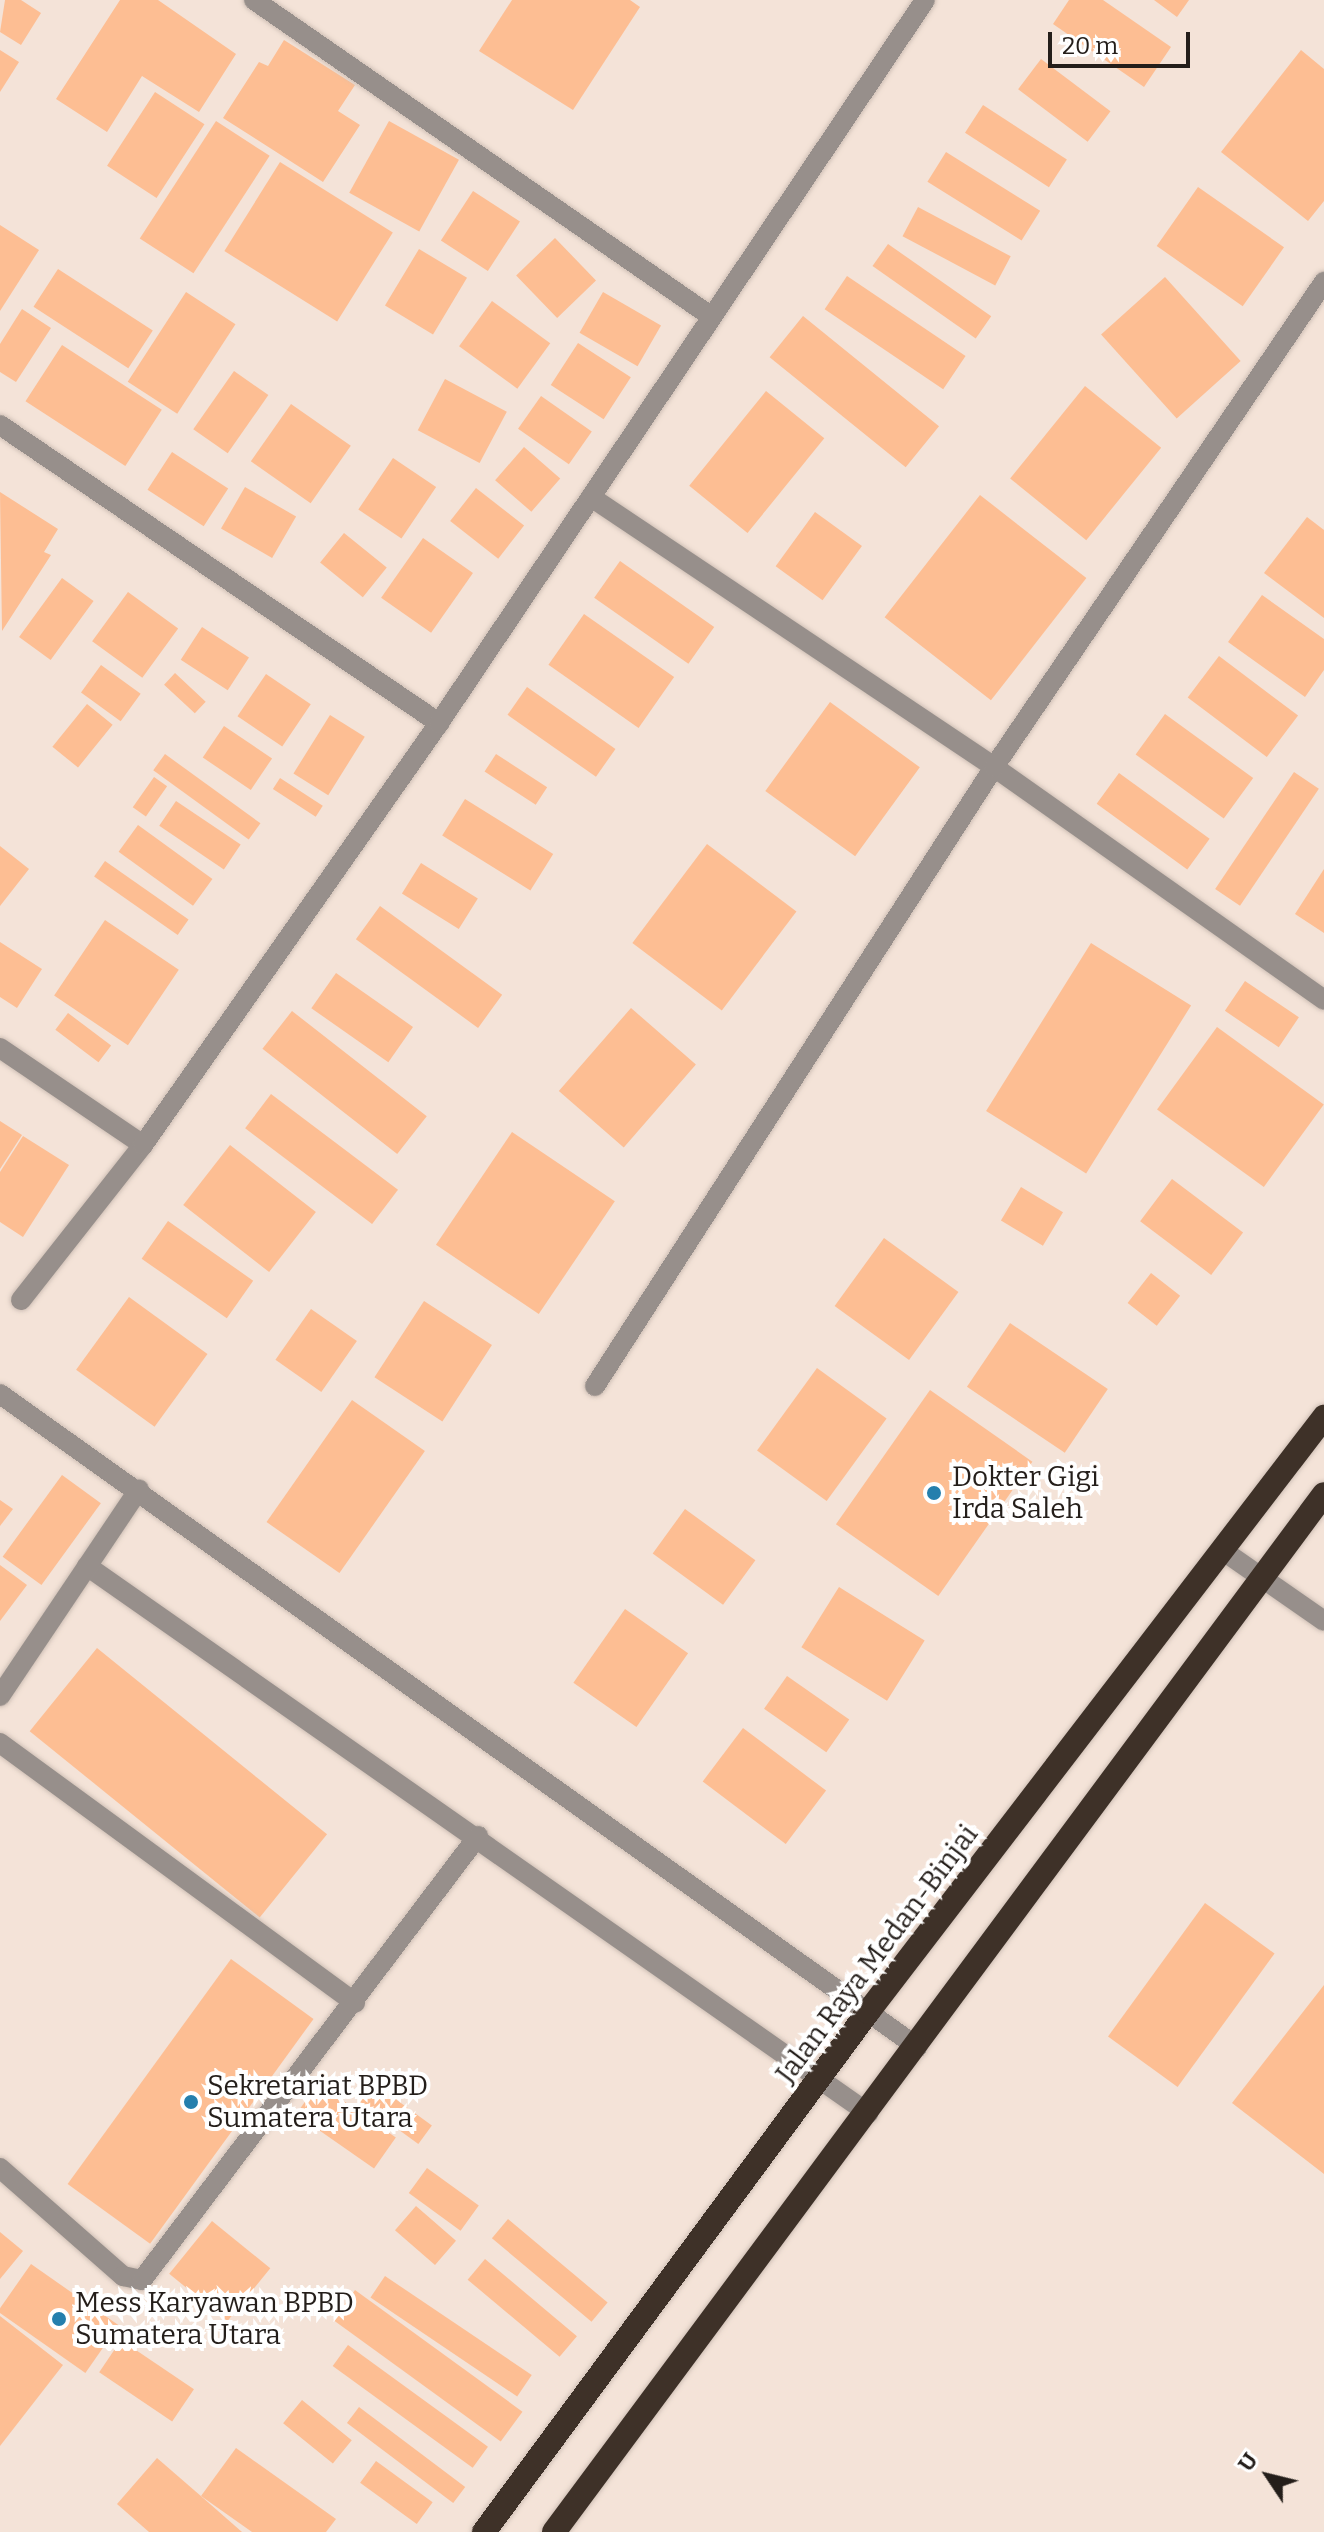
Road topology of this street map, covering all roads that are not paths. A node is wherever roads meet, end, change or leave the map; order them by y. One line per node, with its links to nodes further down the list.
1 (254, 0): 4 (street)
2 (925, 0): 4 (street)
3 (1324, 282): 8 (street)
4 (712, 317): 6 (street)
5 (0, 425): 7 (street)
6 (591, 497): 7 (street); 8 (street)
7 (439, 723): 11 (street)
8 (994, 767): 9 (street); 13 (street)
9 (1324, 1000)
10 (0, 1048): 11 (street)
11 (143, 1145): 12 (street)
12 (21, 1300)
13 (595, 1386)
14 (0, 1394): 16 (street)
15 (1324, 1417): 18 (highway, Jalan Raya Medan-Binjai)
16 (139, 1489): 19 (street); 26 (street)
17 (1324, 1494): 20 (highway)
18 (1222, 1550): 20 (street); 26 (highway, Jalan Raya Medan-Binjai)
19 (87, 1566): 22 (street); 24 (street)
20 (1261, 1579): 21 (street); 27 (highway)
21 (1324, 1621)
22 (0, 1696)
23 (0, 1743): 25 (street)
24 (478, 1836): 25 (street); 28 (street)
25 (355, 2003): 30 (street)
26 (868, 2012): 27 (street); 28 (highway, Jalan Raya Medan-Binjai)
27 (917, 2047): 29 (highway)
28 (819, 2080): 29 (street); 31 (highway, Jalan Raya Medan-Binjai)
29 (868, 2113): 32 (highway)
30 (0, 2168)
31 (484, 2532)
32 (554, 2532)

